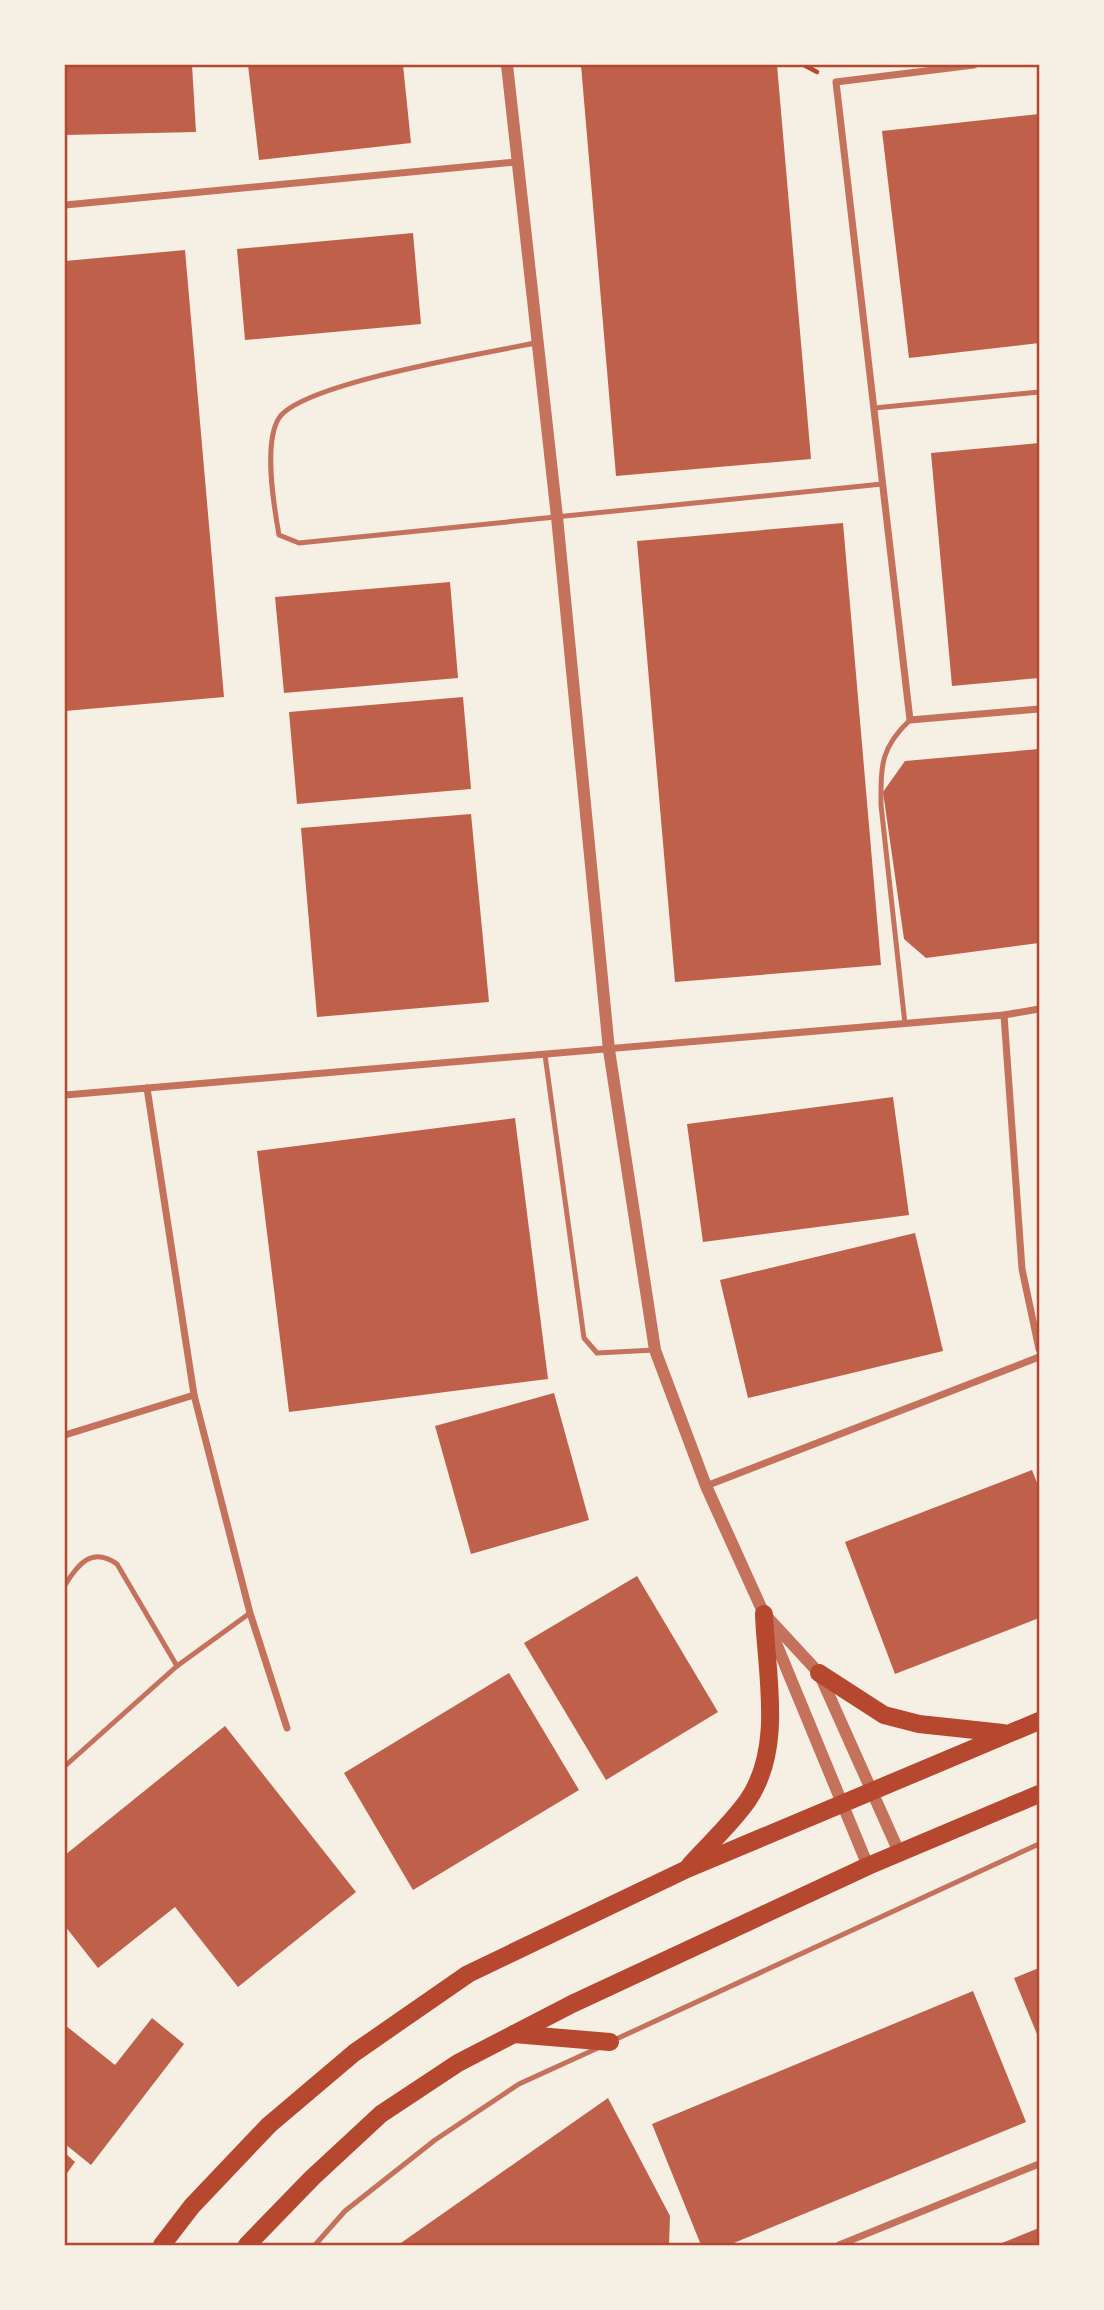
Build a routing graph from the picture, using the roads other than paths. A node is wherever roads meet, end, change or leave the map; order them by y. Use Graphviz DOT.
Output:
graph roads {
  1 [pos="507,65"];
  2 [pos="974,65"];
  3 [pos="516,162"];
  4 [pos="65,205"];
  5 [pos="536,343"];
  6 [pos="1039,392"];
  7 [pos="874,408"];
  8 [pos="882,484"];
  9 [pos="557,517"];
  10 [pos="1039,709"];
  11 [pos="910,720"];
  12 [pos="1039,1009"];
  13 [pos="1004,1015"];
  14 [pos="905,1024"];
  15 [pos="609,1050"];
  16 [pos="545,1055"];
  17 [pos="147,1088"];
  18 [pos="65,1095"];
  19 [pos="1039,1349"];
  20 [pos="655,1350"];
  21 [pos="1039,1357"];
  22 [pos="194,1395"];
  23 [pos="65,1435"];
  24 [pos="706,1486"];
  25 [pos="65,1585"];
  26 [pos="250,1613"];
  27 [pos="764,1614"];
  28 [pos="177,1666"];
  29 [pos="819,1673"];
  30 [pos="1039,1721"];
  31 [pos="287,1728"];
  32 [pos="1006,1733"];
  33 [pos="65,1766"];
  34 [pos="872,1790"];
  35 [pos="1039,1794"];
  36 [pos="841,1803"];
  37 [pos="1039,1844"];
  38 [pos="899,1852"];
  39 [pos="868,1866"];
  40 [pos="687,1869"];
  41 [pos="514,2034"];
  42 [pos="610,2042"];
  43 [pos="1039,2164"];
  44 [pos="162,2245"];
  45 [pos="247,2245"];
  46 [pos="315,2245"];
  47 [pos="839,2245"];
  1 -- 3 [label="street"];
  2 -- 7 [label="street"];
  3 -- 4 [label="street"];
  3 -- 5 [label="street"];
  5 -- 9 [label="street"];
  5 -- 9 [label="lane"];
  6 -- 7 [label="lane"];
  7 -- 8 [label="street"];
  8 -- 9 [label="lane"];
  8 -- 11 [label="street"];
  9 -- 15 [label="street"];
  10 -- 11 [label="street"];
  11 -- 14 [label="lane"];
  12 -- 13 [label="street"];
  13 -- 14 [label="street"];
  13 -- 19 [label="street"];
  14 -- 15 [label="street"];
  15 -- 16 [label="street"];
  15 -- 20 [label="street"];
  16 -- 17 [label="street"];
  16 -- 20 [label="lane"];
  17 -- 18 [label="street"];
  17 -- 22 [label="street"];
  20 -- 24 [label="street"];
  21 -- 24 [label="street"];
  22 -- 23 [label="street"];
  22 -- 26 [label="street"];
  24 -- 27 [label="street"];
  25 -- 28 [label="lane"];
  26 -- 28 [label="lane"];
  26 -- 31 [label="street"];
  27 -- 29 [label="street"];
  27 -- 36 [label="street"];
  27 -- 40 [label="main road"];
  28 -- 33 [label="lane"];
  29 -- 32 [label="main road"];
  29 -- 34 [label="street"];
  30 -- 32 [label="main road"];
  32 -- 34 [label="main road"];
  34 -- 36 [label="main road"];
  34 -- 38 [label="street"];
  35 -- 38 [label="main road"];
  36 -- 39 [label="street"];
  36 -- 40 [label="main road"];
  37 -- 42 [label="lane"];
  38 -- 39 [label="main road"];
  39 -- 41 [label="main road"];
  40 -- 44 [label="main road"];
  41 -- 42 [label="main road"];
  41 -- 45 [label="main road"];
  42 -- 46 [label="lane"];
  43 -- 47 [label="street"];
}
